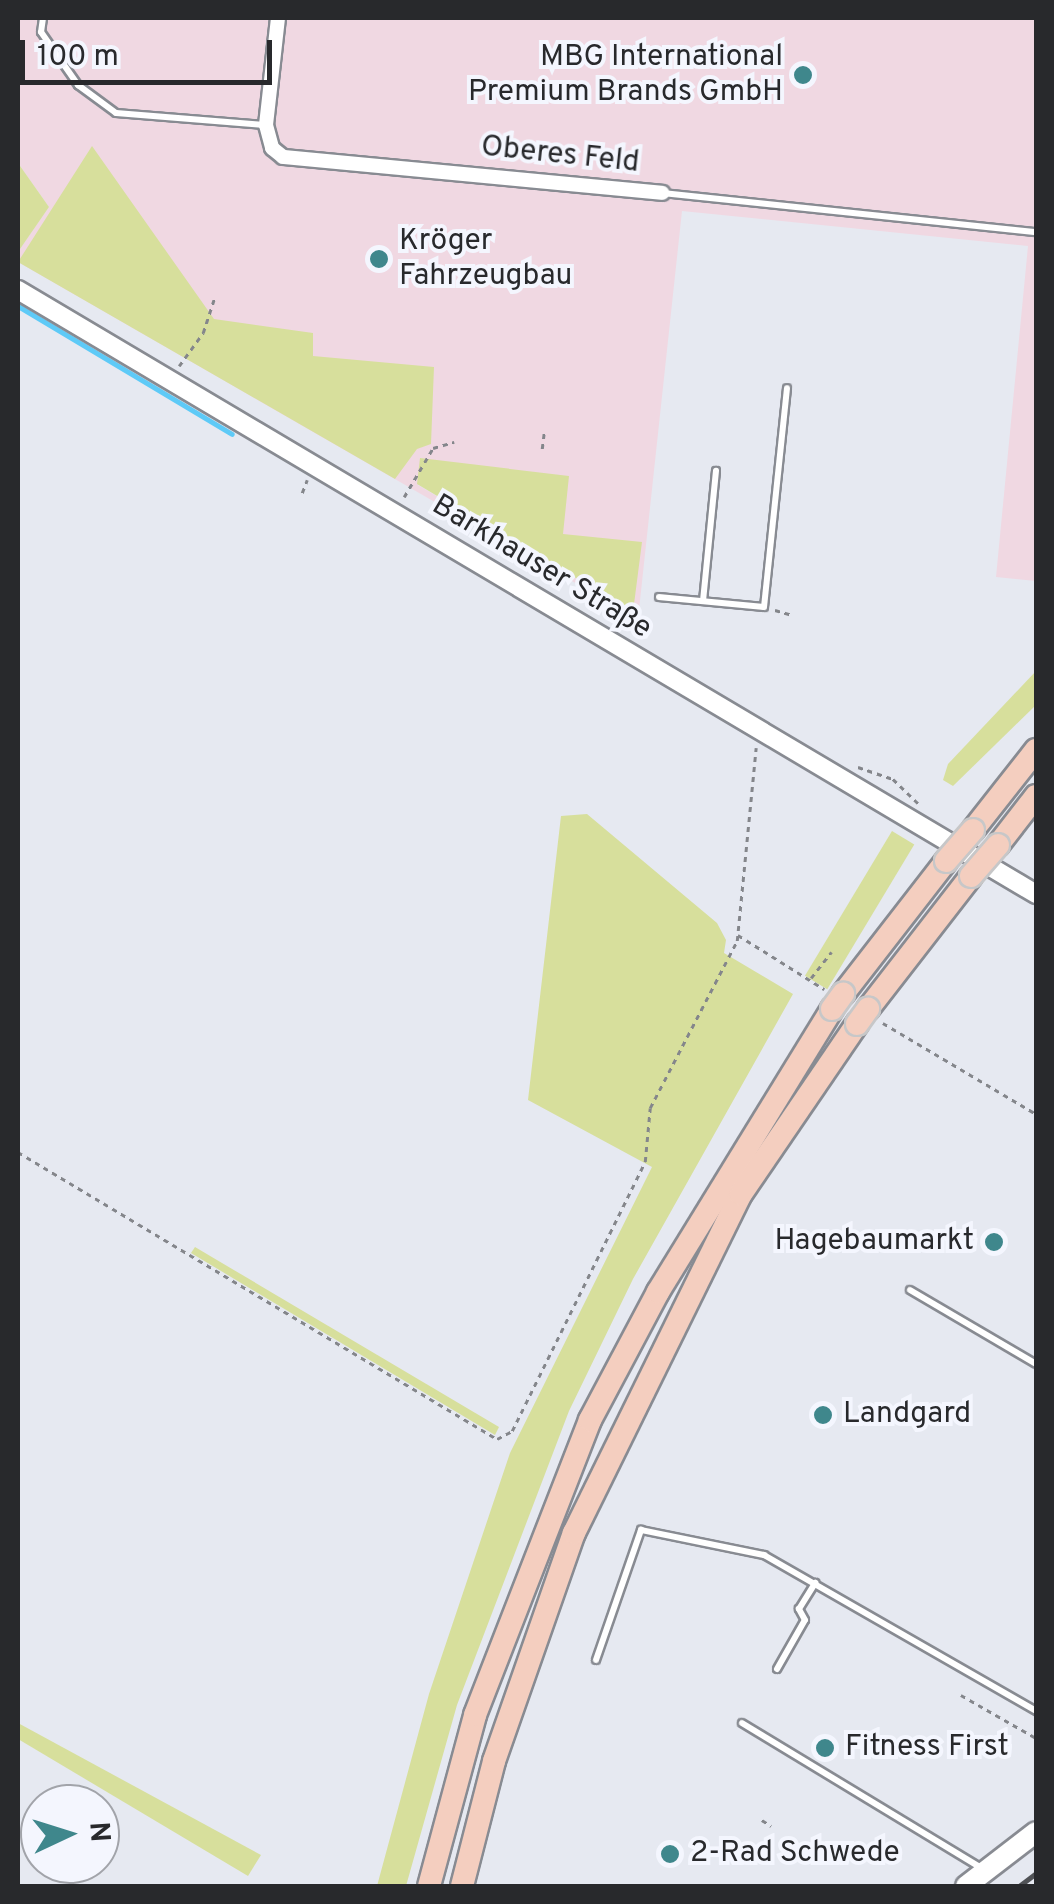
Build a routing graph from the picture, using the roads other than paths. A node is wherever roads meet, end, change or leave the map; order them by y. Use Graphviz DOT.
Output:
graph roads {
  1 [pos="43,18"];
  2 [pos="278,18"];
  3 [pos="266,126"];
  4 [pos="662,193"];
  5 [pos="1036,232"];
  6 [pos="18,290"];
  7 [pos="787,388"];
  8 [pos="716,471"];
  9 [pos="659,597"];
  10 [pos="702,601"];
  11 [pos="1036,750"];
  12 [pos="1036,767"];
  13 [pos="1036,796"];
  14 [pos="1036,808"];
  15 [pos="973,830"];
  16 [pos="998,845"];
  17 [pos="1036,894"];
  18 [pos="910,1290"];
  19 [pos="1036,1364"];
  20 [pos="814,1584"];
  21 [pos="596,1660"];
  22 [pos="777,1668"];
  23 [pos="1036,1711"];
  24 [pos="742,1723"];
  25 [pos="1036,1832"];
  26 [pos="984,1872"];
  27 [pos="430,1886"];
  28 [pos="462,1886"];
  29 [pos="966,1886"];
  1 -- 3 [label="lane"];
  2 -- 3 [label="street"];
  3 -- 4 [label="street, Oberes Feld"];
  4 -- 5 [label="lane, Oberes Feld"];
  6 -- 17 [label="street, Barkhauser Straße"];
  7 -- 10 [label="lane"];
  8 -- 10 [label="lane"];
  9 -- 10 [label="lane"];
  11 -- 15 [label="highway"];
  12 -- 15 [label="highway"];
  13 -- 16 [label="highway"];
  14 -- 16 [label="highway"];
  15 -- 27 [label="highway, bridge"];
  16 -- 28 [label="highway, bridge"];
  18 -- 19 [label="lane"];
  20 -- 21 [label="lane"];
  20 -- 22 [label="lane"];
  20 -- 23 [label="lane"];
  24 -- 26 [label="lane"];
  25 -- 26 [label="main road"];
  26 -- 29 [label="main road"];
}
